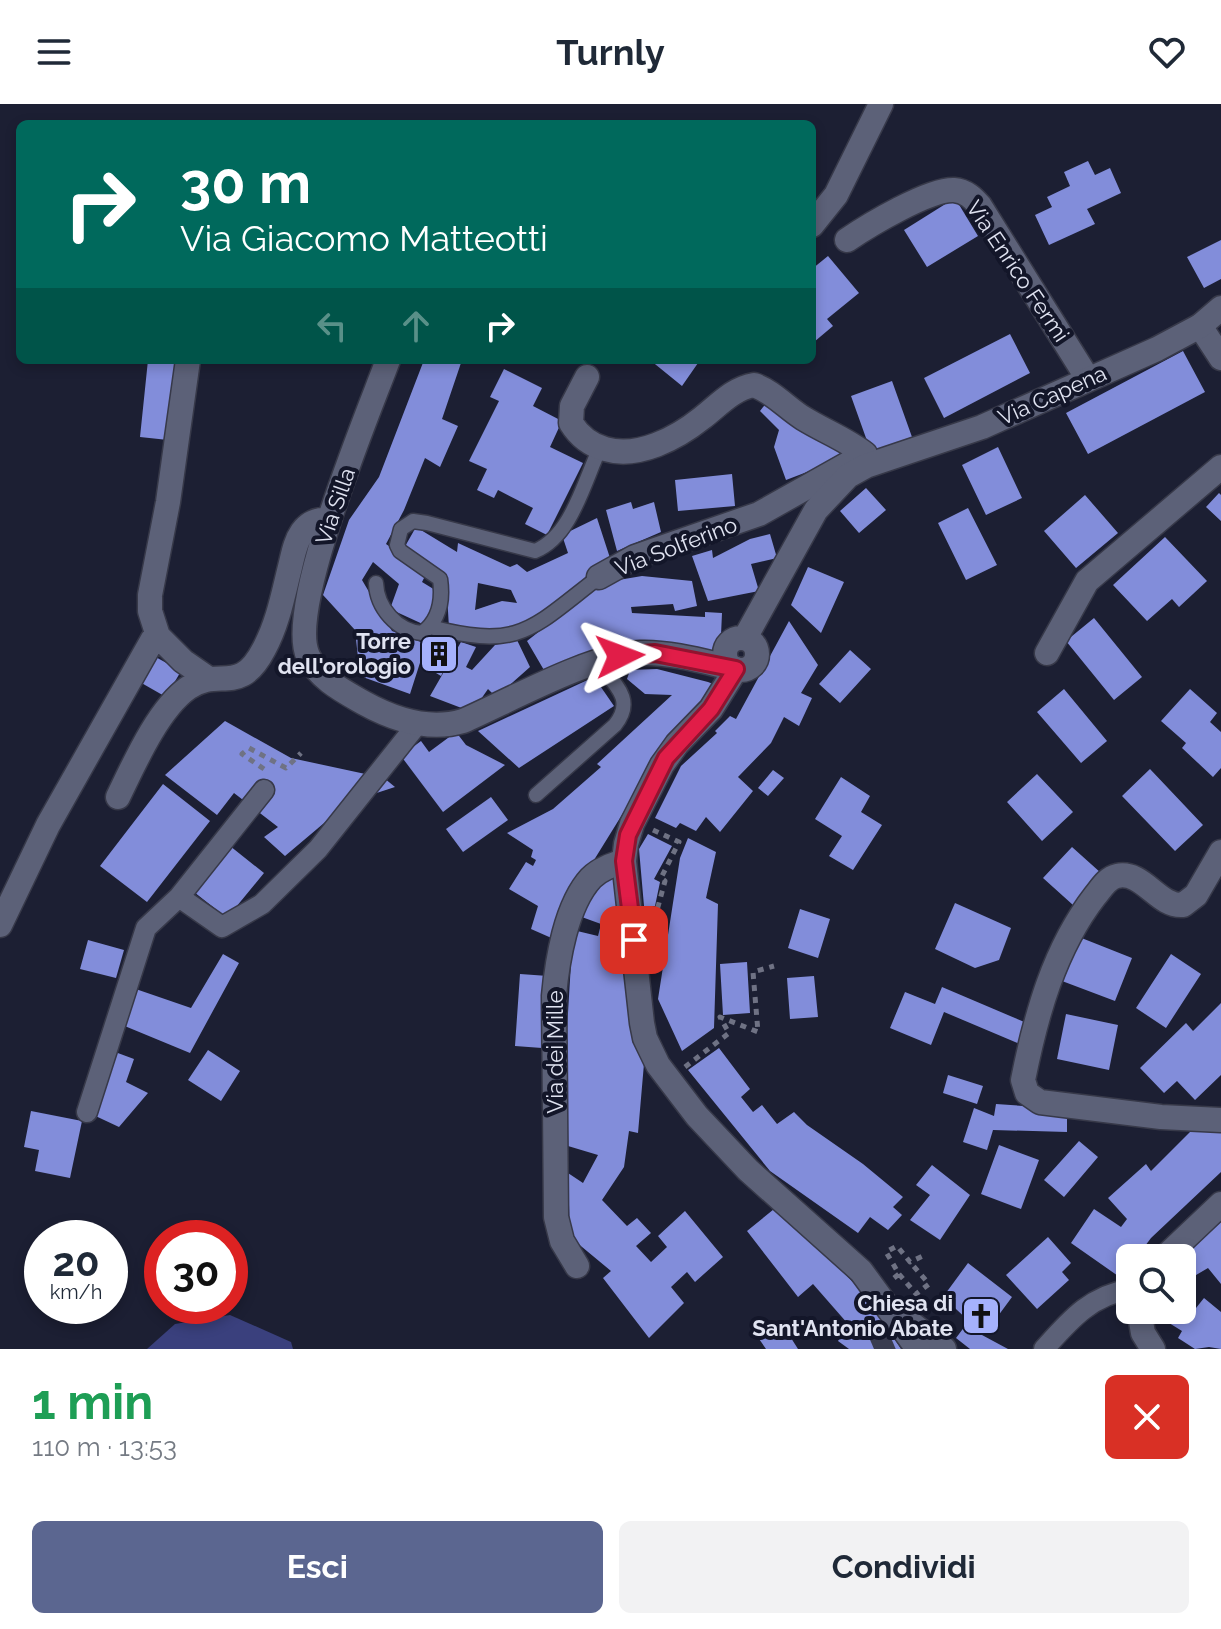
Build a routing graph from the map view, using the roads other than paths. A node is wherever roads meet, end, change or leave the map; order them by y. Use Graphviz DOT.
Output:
graph roads {
  1 [pos="881,104"];
  2 [pos="816,220"];
  3 [pos="847,240"];
  4 [pos="1221,308"];
  5 [pos="1200,326"];
  6 [pos="1221,358"];
  7 [pos="187,364"];
  8 [pos="387,364"];
  9 [pos="587,377"];
  10 [pos="1088,379"];
  11 [pos="600,448"];
  12 [pos="870,459"];
  13 [pos="1221,467"];
  14 [pos="329,520"];
  15 [pos="599,577"];
  16 [pos="376,583"];
  17 [pos="430,627"];
  18 [pos="158,636"];
  19 [pos="1047,653"];
  20 [pos="597,662"];
  21 [pos="732,676"];
  22 [pos="209,679"];
  23 [pos="419,722"];
  24 [pos="264,790"];
  25 [pos="536,795"];
  26 [pos="118,797"];
  27 [pos="1221,852"];
  28 [pos="624,861"];
  29 [pos="179,897"];
  30 [pos="0,925"];
  31 [pos="87,1112"];
  32 [pos="1221,1120"];
  33 [pos="1221,1204"];
  34 [pos="1179,1244"];
  35 [pos="577,1266"];
  36 [pos="1116,1291"];
  37 [pos="883,1298"];
  38 [pos="1141,1324"];
  39 [pos="907,1341"];
  40 [pos="944,1349"];
  41 [pos="1044,1349"];
  42 [pos="1153,1349"];
  1 -- 2 [label="street"];
  3 -- 10 [label="street, Via Enrico Fermi"];
  4 -- 5 [label="street, Via Capena"];
  5 -- 6 [label="street"];
  5 -- 10 [label="street, Via Capena"];
  7 -- 18 [label="street"];
  8 -- 14 [label="street, Via Silla"];
  9 -- 11 [label="street"];
  10 -- 12 [label="street, Via Capena"];
  11 -- 12 [label="street"];
  11 -- 17 [label="lane"];
  12 -- 15 [label="street, Via Solferino"];
  12 -- 21 [label="street"];
  13 -- 19 [label="street"];
  14 -- 22 [label="street"];
  14 -- 23 [label="street, Via Silla"];
  15 -- 17 [label="lane, Via Solferino"];
  16 -- 17 [label="lane, Via Solferino"];
  18 -- 22 [label="street"];
  18 -- 30 [label="street"];
  20 -- 21 [label="street"];
  20 -- 23 [label="street"];
  20 -- 25 [label="lane"];
  21 -- 28 [label="street"];
  22 -- 26 [label="street"];
  23 -- 29 [label="street"];
  24 -- 29 [label="street"];
  27 -- 32 [label="street"];
  28 -- 35 [label="street, Via dei Mille"];
  28 -- 37 [label="street"];
  29 -- 31 [label="street"];
  33 -- 34 [label="street"];
  36 -- 41 [label="street"];
  37 -- 39 [label="street"];
  37 -- 40 [label="street"];
  38 -- 42 [label="street"];
}
